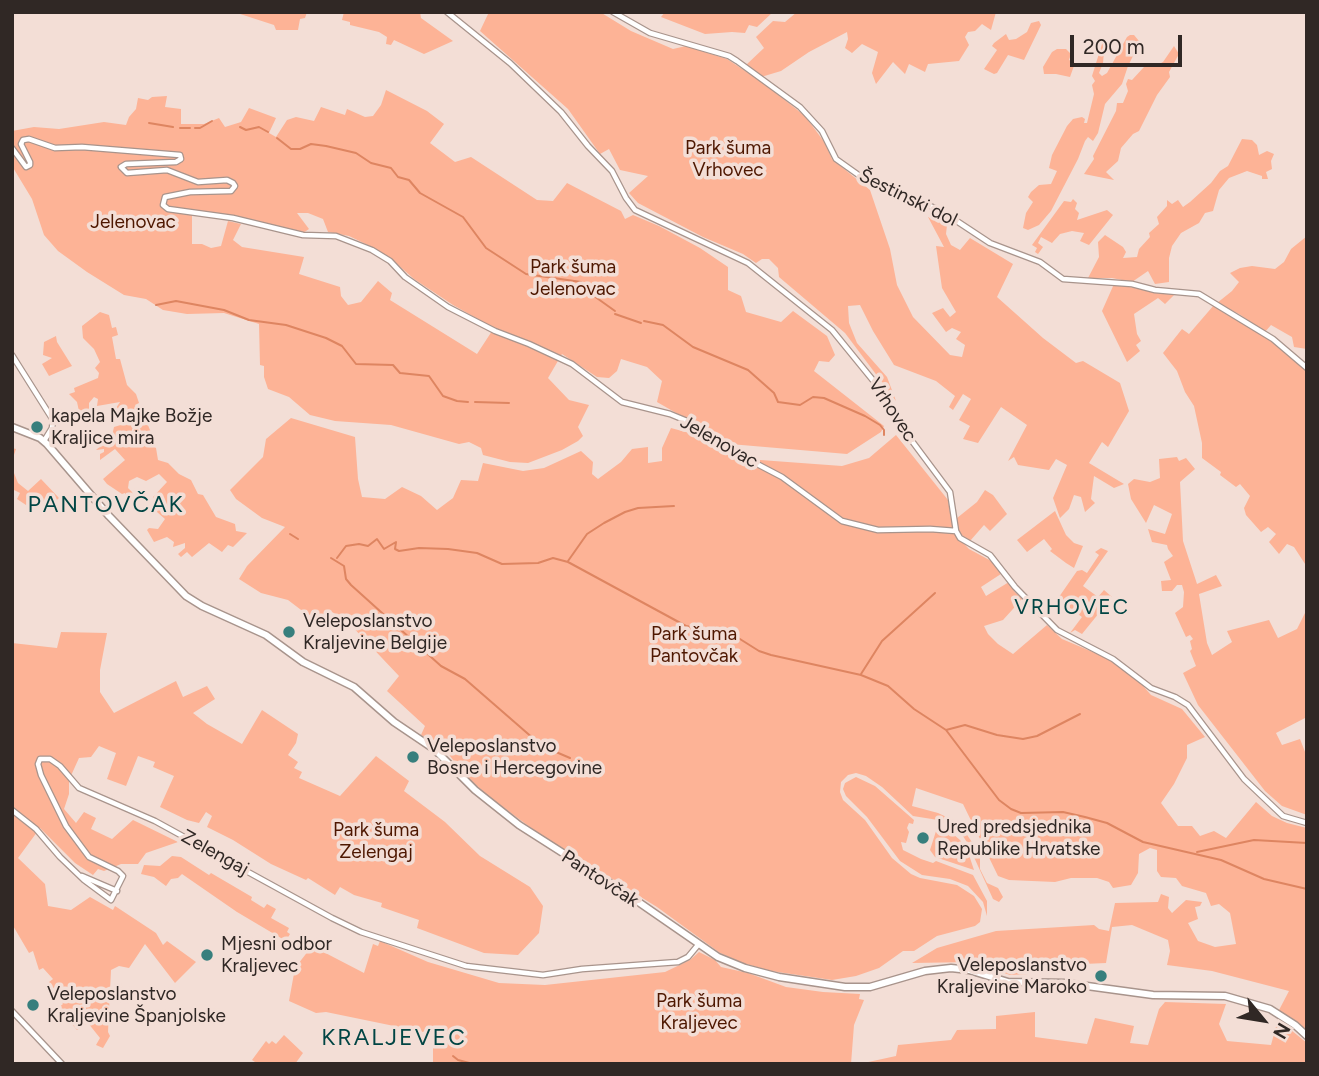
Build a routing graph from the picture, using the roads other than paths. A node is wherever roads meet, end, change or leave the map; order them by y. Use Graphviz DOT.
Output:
graph roads {
  1 [pos="447,12"];
  2 [pos="613,12"];
  3 [pos="12,148"];
  4 [pos="12,355"];
  5 [pos="1307,368"];
  6 [pos="12,427"];
  7 [pos="44,441"];
  8 [pos="956,531"];
  9 [pos="12,810"];
  10 [pos="1307,823"];
  11 [pos="78,875"];
  12 [pos="117,891"];
  13 [pos="698,945"];
  14 [pos="12,1012"];
  15 [pos="1307,1036"];
  16 [pos="62,1064"];
  1 -- 8 [label="street, Vrhovec"];
  2 -- 5 [label="street, Šestinski dol"];
  3 -- 8 [label="street, Jelenovac"];
  4 -- 7 [label="street"];
  6 -- 7 [label="main road, Pantovčak"];
  7 -- 13 [label="main road, Pantovčak"];
  8 -- 10 [label="street"];
  9 -- 11 [label="street"];
  11 -- 12 [label="street"];
  11 -- 12 [label="street"];
  12 -- 13 [label="street, Zelengaj"];
  13 -- 15 [label="main road, Pantovčak"];
  14 -- 16 [label="street"];
}
